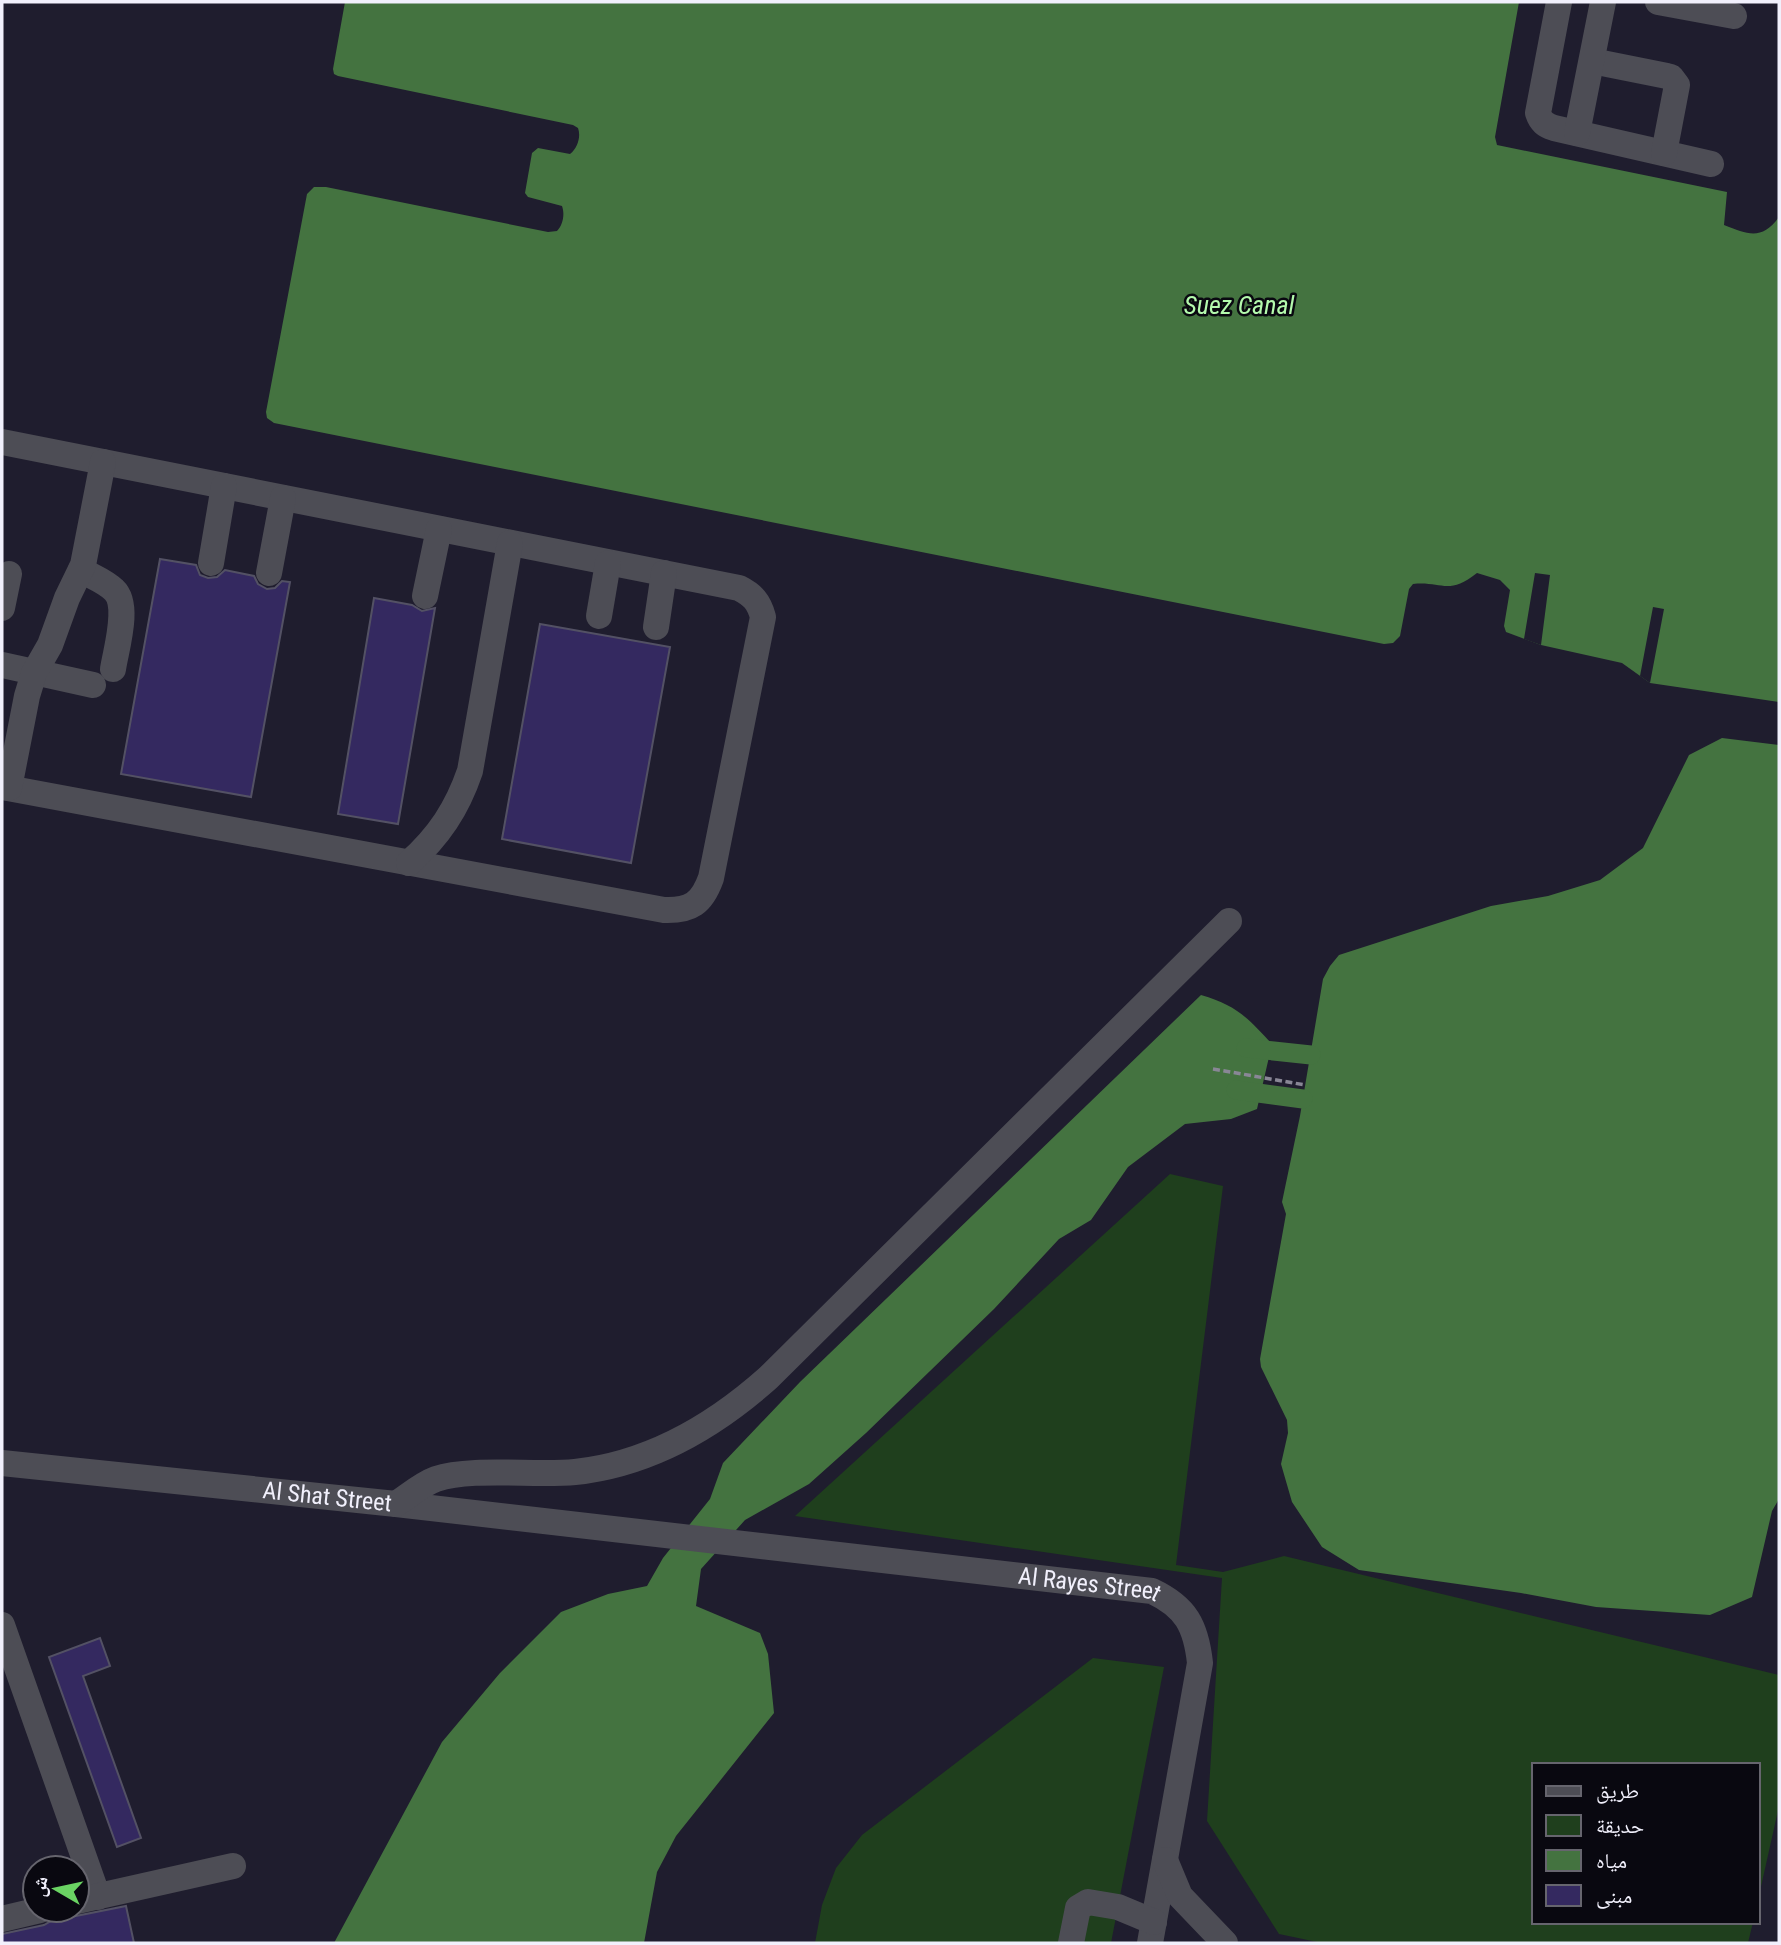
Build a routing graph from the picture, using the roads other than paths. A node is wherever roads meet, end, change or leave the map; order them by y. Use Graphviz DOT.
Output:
graph roads {
  1 [pos="1559,2"];
  2 [pos="1603,2"];
  3 [pos="1658,2"];
  4 [pos="1734,16"];
  5 [pos="1592,61"];
  6 [pos="1577,133"];
  7 [pos="1664,153"];
  8 [pos="1711,164"];
  9 [pos="2,442"];
  10 [pos="103,462"];
  11 [pos="224,486"];
  12 [pos="283,498"];
  13 [pos="439,529"];
  14 [pos="509,543"];
  15 [pos="608,562"];
  16 [pos="211,563"];
  17 [pos="81,570"];
  18 [pos="269,573"];
  19 [pos="664,573"];
  20 [pos="9,574"];
  21 [pos="425,596"];
  22 [pos="2,608"];
  23 [pos="599,616"];
  24 [pos="656,627"];
  25 [pos="2,665"];
  26 [pos="34,673"];
  27 [pos="5,788"];
  28 [pos="409,863"];
  29 [pos="1229,921"];
  30 [pos="2,1463"];
  31 [pos="396,1504"];
  32 [pos="651,1534"];
  33 [pos="2,1625"];
  34 [pos="74,1854"];
  35 [pos="1165,1860"];
  36 [pos="233,1866"];
  37 [pos="91,1898"];
  38 [pos="1193,1910"];
  39 [pos="21,1914"];
  40 [pos="2,1919"];
  41 [pos="1152,1932"];
  42 [pos="1071,1943"];
  43 [pos="1195,1943"];
  44 [pos="1225,1943"];
  1 -- 6 [label="street"];
  2 -- 5 [label="street"];
  3 -- 4 [label="street"];
  5 -- 6 [label="street"];
  5 -- 7 [label="street"];
  6 -- 7 [label="street"];
  7 -- 8 [label="street"];
  9 -- 10 [label="street"];
  10 -- 11 [label="street"];
  10 -- 17 [label="street"];
  11 -- 12 [label="street"];
  11 -- 16 [label="street"];
  12 -- 13 [label="street"];
  12 -- 18 [label="street"];
  13 -- 14 [label="street"];
  13 -- 21 [label="street"];
  14 -- 15 [label="street"];
  14 -- 28 [label="street"];
  15 -- 19 [label="street"];
  15 -- 23 [label="street"];
  17 -- 26 [label="street"];
  17 -- 26 [label="street"];
  19 -- 24 [label="street"];
  19 -- 28 [label="street"];
  20 -- 22 [label="street"];
  25 -- 26 [label="street"];
  26 -- 27 [label="street"];
  27 -- 28 [label="street"];
  29 -- 31 [label="street"];
  30 -- 31 [label="street, Al Shat Street"];
  31 -- 32 [label="street, Al Shat Street"];
  32 -- 35 [label="street, Al Rayes Street"];
  33 -- 34 [label="street"];
  35 -- 38 [label="street"];
  35 -- 41 [label="street, Al Rayes Street"];
  36 -- 37 [label="street"];
  38 -- 43 [label="street"];
  38 -- 44 [label="street"];
  39 -- 40 [label="street"];
  41 -- 42 [label="street"];
}
